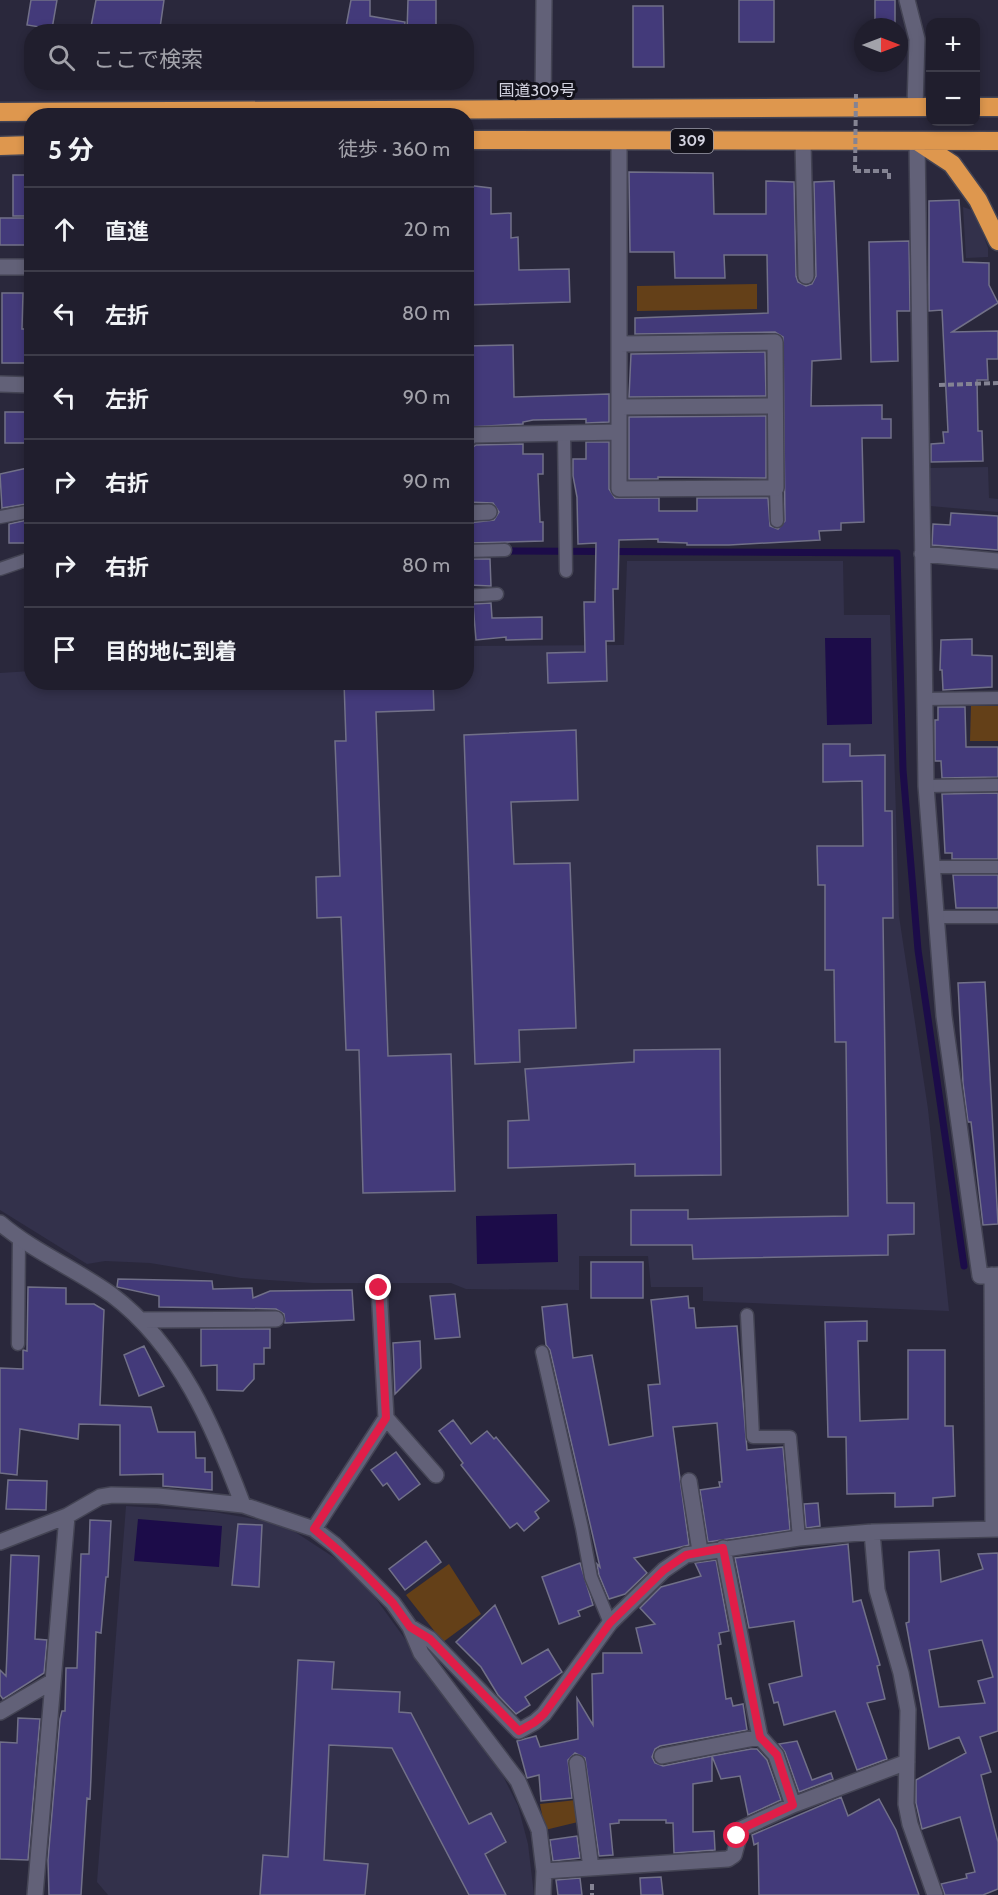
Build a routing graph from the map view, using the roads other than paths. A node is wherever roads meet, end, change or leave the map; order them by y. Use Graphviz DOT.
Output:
graph roads {
  1 [pos="544,0"];
  2 [pos="907,0"];
  3 [pos="923,107"];
  4 [pos="980,107"];
  5 [pos="998,107"];
  6 [pos="543,109"];
  7 [pos="474,110"];
  8 [pos="0,112"];
  9 [pos="24,112"];
  10 [pos="474,140"];
  11 [pos="620,141"];
  12 [pos="803,141"];
  13 [pos="917,141"];
  14 [pos="998,141"];
  15 [pos="0,146"];
  16 [pos="24,146"];
  17 [pos="998,241"];
  18 [pos="0,267"];
  19 [pos="24,267"];
  20 [pos="806,276"];
  21 [pos="619,344"];
  22 [pos="0,384"];
  23 [pos="24,385"];
  24 [pos="775,406"];
  25 [pos="619,407"];
  26 [pos="619,432"];
  27 [pos="564,434"];
  28 [pos="474,435"];
  29 [pos="777,488"];
  30 [pos="24,512"];
  31 [pos="474,513"];
  32 [pos="489,513"];
  33 [pos="0,517"];
  34 [pos="777,521"];
  35 [pos="474,550"];
  36 [pos="505,550"];
  37 [pos="922,554"];
  38 [pos="24,560"];
  39 [pos="998,561"];
  40 [pos="0,568"];
  41 [pos="566,571"];
  42 [pos="497,594"];
  43 [pos="474,595"];
  44 [pos="998,698"];
  45 [pos="925,699"];
  46 [pos="998,785"];
  47 [pos="926,786"];
  48 [pos="933,867"];
  49 [pos="998,867"];
  50 [pos="938,917"];
  51 [pos="998,917"];
  52 [pos="0,1223"];
  53 [pos="19,1239"];
  54 [pos="995,1275"];
  55 [pos="379,1288"];
  56 [pos="747,1316"];
  57 [pos="276,1319"];
  58 [pos="142,1320"];
  59 [pos="18,1344"];
  60 [pos="542,1352"];
  61 [pos="386,1418"];
  62 [pos="436,1476"];
  63 [pos="689,1481"];
  64 [pos="243,1505"];
  65 [pos="67,1516"];
  66 [pos="314,1529"];
  67 [pos="996,1529"];
  68 [pos="872,1532"];
  69 [pos="799,1538"];
  70 [pos="0,1542"];
  71 [pos="723,1548"];
  72 [pos="700,1551"];
  73 [pos="610,1623"];
  74 [pos="410,1627"];
  75 [pos="53,1681"];
  76 [pos="0,1712"];
  77 [pos="760,1737"];
  78 [pos="662,1756"];
  79 [pos="907,1762"];
  80 [pos="577,1763"];
  81 [pos="793,1805"];
  82 [pos="591,1868"];
  83 [pos="544,1871"];
  84 [pos="35,1895"];
  85 [pos="543,1895"];
  86 [pos="935,1895"];
  1 -- 6 [label="street"];
  2 -- 3 [label="street"];
  3 -- 6 [label="highway, 国道309号 / 309"];
  4 -- 5 [label="highway"];
  6 -- 7 [label="highway, 国道309号 / 309"];
  8 -- 9 [label="highway, 国道309号 / 309"];
  10 -- 11 [label="highway, 309"];
  11 -- 12 [label="highway, 309"];
  11 -- 21 [label="street"];
  12 -- 13 [label="highway, 309"];
  12 -- 20 [label="street"];
  13 -- 14 [label="highway, 309"];
  13 -- 17 [label="highway"];
  13 -- 37 [label="street"];
  15 -- 16 [label="highway"];
  18 -- 19 [label="street"];
  21 -- 24 [label="street"];
  21 -- 25 [label="street"];
  22 -- 23 [label="street"];
  24 -- 25 [label="street"];
  24 -- 29 [label="street"];
  25 -- 26 [label="street"];
  26 -- 27 [label="street"];
  26 -- 29 [label="street"];
  27 -- 28 [label="street"];
  27 -- 41 [label="lane"];
  29 -- 34 [label="lane"];
  30 -- 33 [label="lane"];
  31 -- 32 [label="street"];
  35 -- 36 [label="lane"];
  37 -- 39 [label="street"];
  37 -- 45 [label="street"];
  38 -- 40 [label="lane"];
  42 -- 43 [label="lane"];
  44 -- 45 [label="lane"];
  45 -- 47 [label="street"];
  46 -- 47 [label="lane"];
  47 -- 48 [label="street"];
  48 -- 49 [label="lane"];
  48 -- 50 [label="street"];
  50 -- 51 [label="lane"];
  50 -- 54 [label="street"];
  52 -- 53 [label="street"];
  53 -- 58 [label="street"];
  53 -- 59 [label="lane"];
  54 -- 67 [label="street"];
  55 -- 61 [label="street"];
  56 -- 69 [label="lane"];
  57 -- 58 [label="street"];
  58 -- 64 [label="street"];
  60 -- 73 [label="lane"];
  61 -- 62 [label="street"];
  61 -- 66 [label="street"];
  63 -- 72 [label="street"];
  64 -- 65 [label="street"];
  64 -- 66 [label="street"];
  65 -- 70 [label="street"];
  65 -- 75 [label="street"];
  66 -- 74 [label="street"];
  67 -- 68 [label="street"];
  68 -- 69 [label="street"];
  68 -- 79 [label="street"];
  69 -- 71 [label="street"];
  71 -- 72 [label="street"];
  71 -- 77 [label="street"];
  72 -- 73 [label="street"];
  73 -- 74 [label="street"];
  74 -- 83 [label="street"];
  75 -- 76 [label="street"];
  75 -- 84 [label="street"];
  77 -- 78 [label="street"];
  77 -- 81 [label="street"];
  79 -- 81 [label="street"];
  79 -- 86 [label="street"];
  80 -- 82 [label="street"];
  81 -- 82 [label="street"];
  82 -- 83 [label="street"];
  83 -- 85 [label="street"];
}
